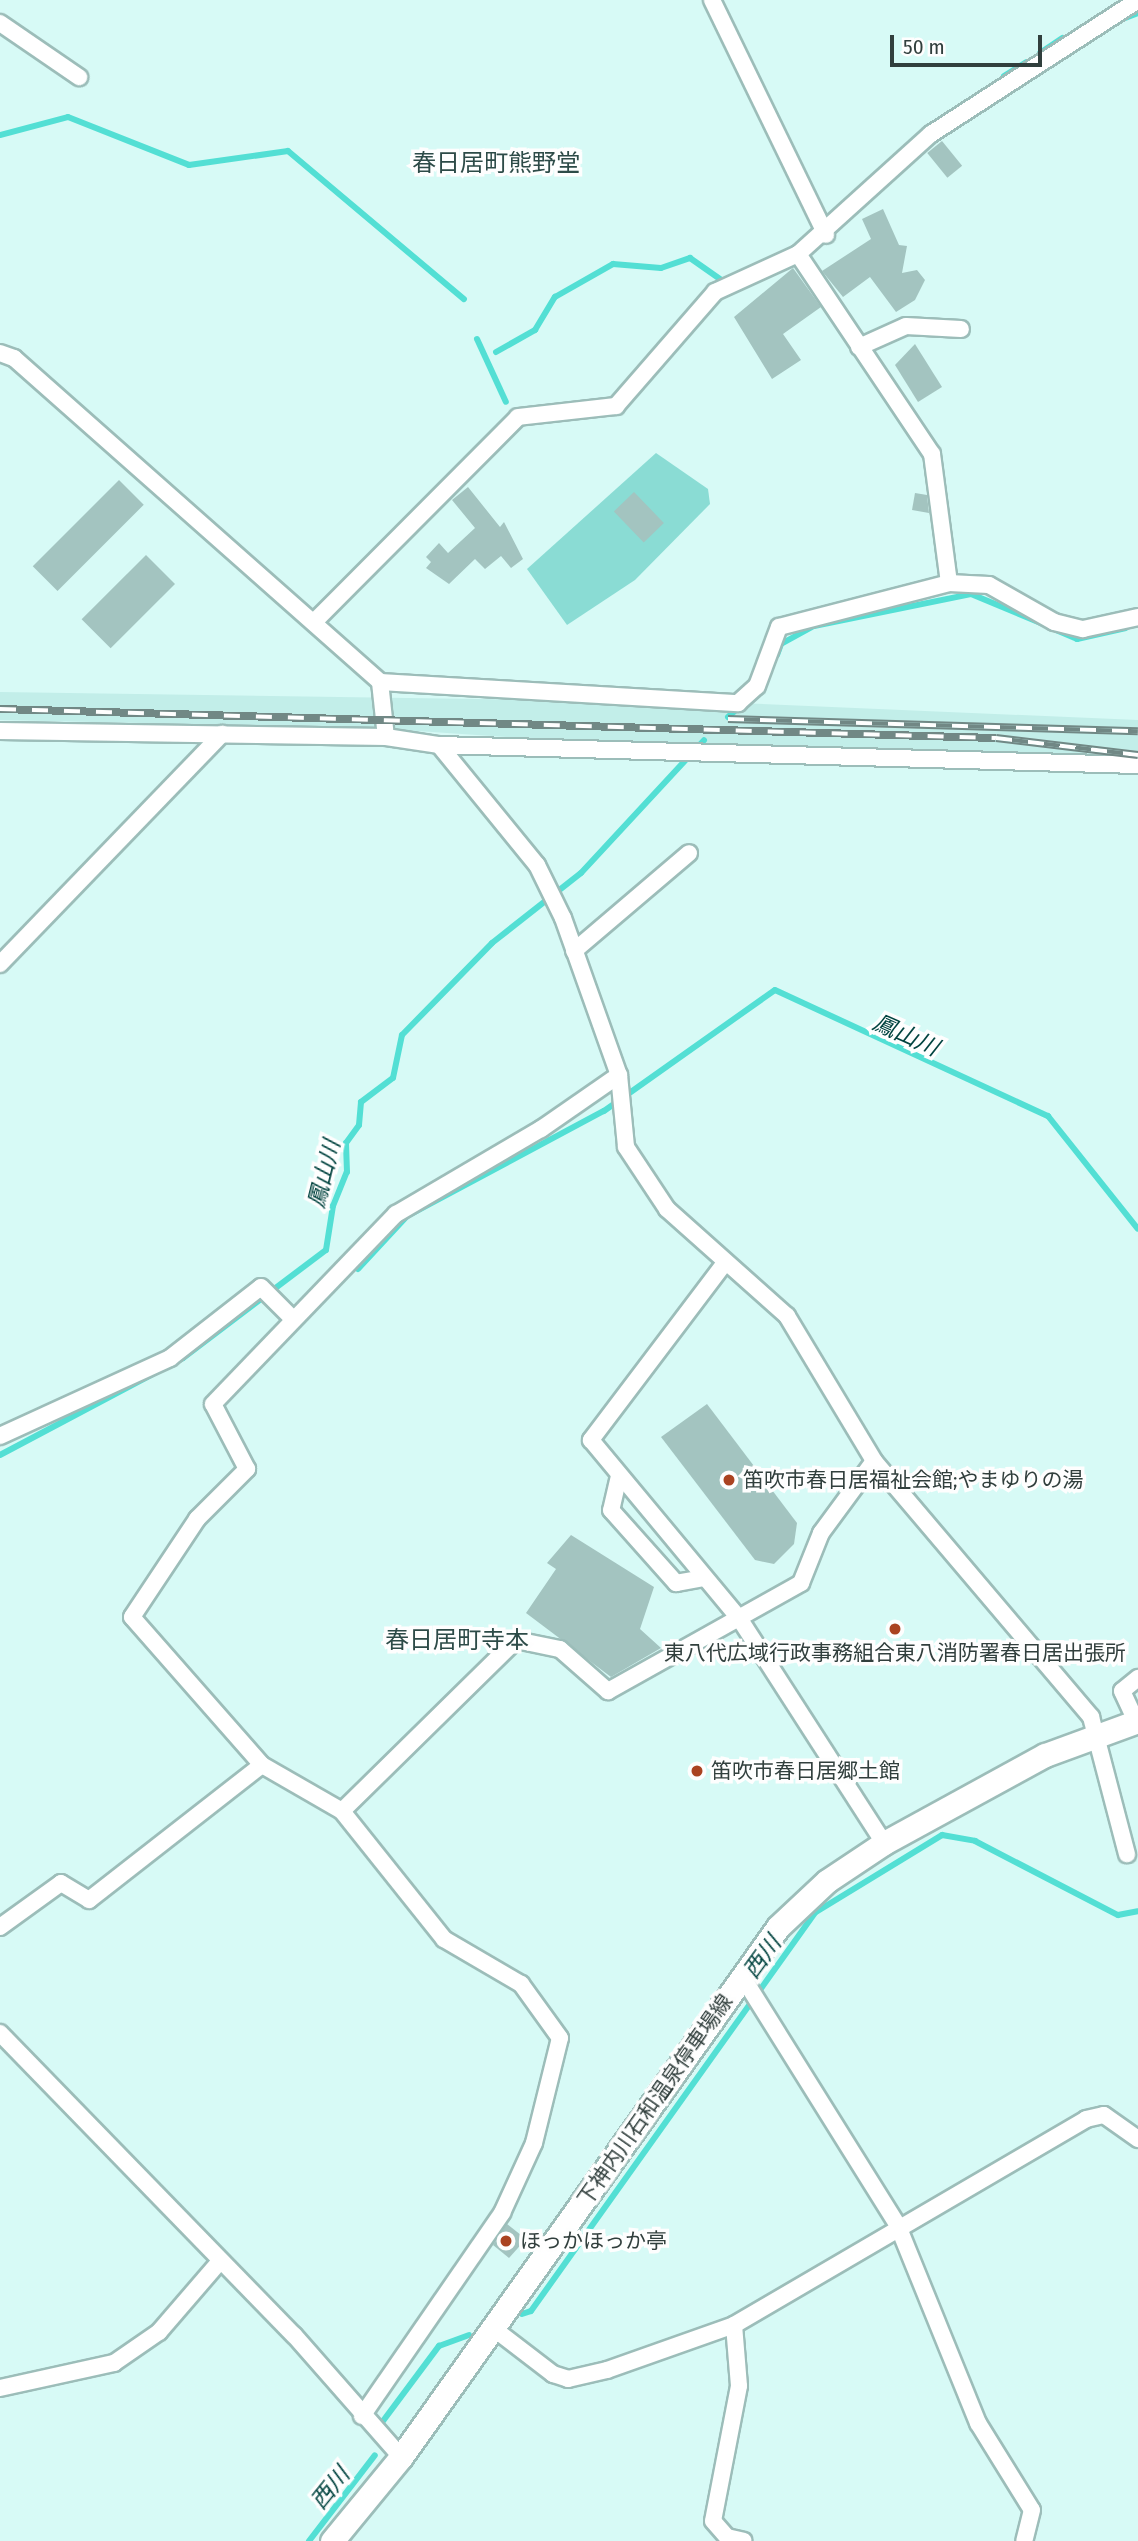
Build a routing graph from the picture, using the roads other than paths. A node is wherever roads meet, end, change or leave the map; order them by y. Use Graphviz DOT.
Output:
graph roads {
  1 [pos="712,0"];
  2 [pos="1138,1"];
  3 [pos="0,23"];
  4 [pos="79,77"];
  5 [pos="826,235"];
  6 [pos="798,254"];
  7 [pos="961,329"];
  8 [pos="859,347"];
  9 [pos="0,353"];
  10 [pos="950,583"];
  11 [pos="1138,617"];
  12 [pos="316,620"];
  13 [pos="382,688"];
  14 [pos="0,731"];
  15 [pos="222,734"];
  16 [pos="386,737"];
  17 [pos="439,745"];
  18 [pos="1138,765"];
  19 [pos="689,853"];
  20 [pos="574,951"];
  21 [pos="0,964"];
  22 [pos="619,1075"];
  23 [pos="724,1265"];
  24 [pos="287,1314"];
  25 [pos="0,1436"];
  26 [pos="874,1461"];
  27 [pos="618,1476"];
  28 [pos="705,1578"];
  29 [pos="739,1618"];
  30 [pos="1138,1678"];
  31 [pos="1137,1721"];
  32 [pos="1095,1732"];
  33 [pos="262,1765"];
  34 [pos="342,1811"];
  35 [pos="884,1843"];
  36 [pos="1127,1854"];
  37 [pos="0,1927"];
  38 [pos="744,1979"];
  39 [pos="0,2033"];
  40 [pos="1138,2139"];
  41 [pos="898,2226"];
  42 [pos="220,2261"];
  43 [pos="734,2325"];
  44 [pos="493,2328"];
  45 [pos="0,2388"];
  46 [pos="362,2416"];
  47 [pos="401,2457"];
  48 [pos="332,2541"];
  49 [pos="744,2541"];
  50 [pos="1024,2541"];
  1 -- 5 [label="street"];
  2 -- 5 [label="street"];
  3 -- 4 [label="street"];
  5 -- 6 [label="street"];
  6 -- 8 [label="street"];
  6 -- 12 [label="street"];
  7 -- 8 [label="street"];
  8 -- 10 [label="street"];
  9 -- 12 [label="street"];
  10 -- 11 [label="street"];
  10 -- 13 [label="street"];
  12 -- 13 [label="street"];
  13 -- 16 [label="street"];
  14 -- 15 [label="street"];
  15 -- 16 [label="street"];
  15 -- 21 [label="street"];
  16 -- 17 [label="street"];
  17 -- 18 [label="street"];
  17 -- 20 [label="street"];
  19 -- 20 [label="street"];
  20 -- 22 [label="street"];
  22 -- 23 [label="street"];
  22 -- 24 [label="street"];
  23 -- 26 [label="street"];
  23 -- 27 [label="street"];
  24 -- 25 [label="street"];
  24 -- 33 [label="street"];
  26 -- 29 [label="street"];
  26 -- 32 [label="street"];
  27 -- 28 [label="street"];
  27 -- 28 [label="street"];
  28 -- 29 [label="street"];
  29 -- 34 [label="street"];
  29 -- 35 [label="street"];
  30 -- 31 [label="street"];
  31 -- 32 [label="main road, 下神内川石和温泉停車場線"];
  32 -- 35 [label="main road, 下神内川石和温泉停車場線"];
  32 -- 36 [label="street"];
  33 -- 34 [label="street"];
  33 -- 37 [label="street"];
  34 -- 46 [label="street"];
  35 -- 38 [label="main road, 下神内川石和温泉停車場線"];
  38 -- 41 [label="street"];
  38 -- 44 [label="main road, 下神内川石和温泉停車場線"];
  39 -- 42 [label="street"];
  40 -- 41 [label="street"];
  41 -- 43 [label="street"];
  41 -- 50 [label="street"];
  42 -- 45 [label="street"];
  42 -- 46 [label="street"];
  43 -- 44 [label="street"];
  43 -- 49 [label="street"];
  44 -- 47 [label="main road, 下神内川石和温泉停車場線"];
  46 -- 47 [label="street"];
  47 -- 48 [label="main road, 下神内川石和温泉停車場線"];
}
